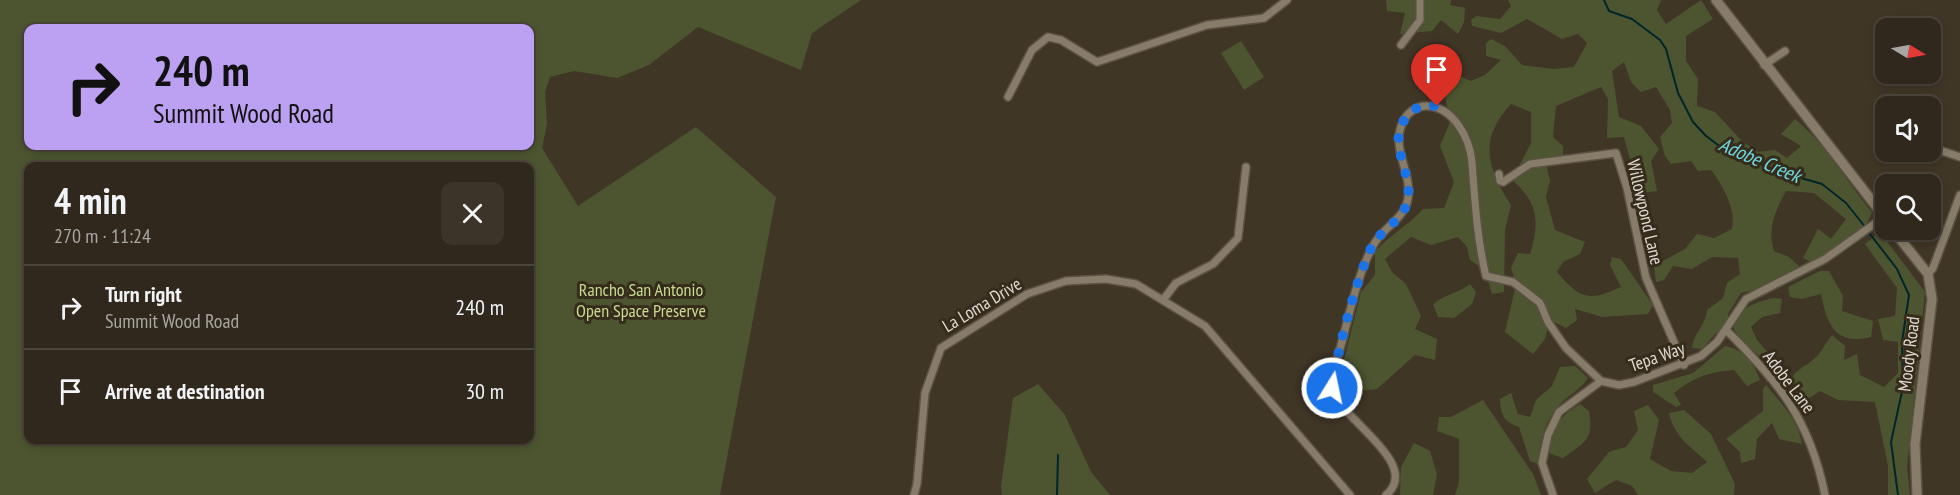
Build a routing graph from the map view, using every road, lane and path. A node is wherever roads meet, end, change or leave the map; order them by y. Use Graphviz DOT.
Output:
graph roads {
  1 [pos="1287,0"];
  2 [pos="1420,0"];
  3 [pos="1716,0"];
  4 [pos="1401,45"];
  5 [pos="1785,51"];
  6 [pos="1764,65"];
  7 [pos="1008,97"];
  8 [pos="1941,151"];
  9 [pos="1960,157"];
  10 [pos="1246,167"];
  11 [pos="1499,174"];
  12 [pos="1960,195"];
  13 [pos="1875,205"];
  14 [pos="1875,225"];
  15 [pos="1901,240"];
  16 [pos="1928,274"];
  17 [pos="1163,300"];
  18 [pos="1726,330"];
  19 [pos="1684,365"];
  20 [pos="1601,381"];
  21 [pos="914,495"];
  22 [pos="1350,495"];
  23 [pos="1386,495"];
  24 [pos="1553,495"];
  25 [pos="1825,495"];
  26 [pos="1917,495"];
  1 -- 7 [label="street"];
  2 -- 4 [label="street"];
  3 -- 6 [label="street"];
  5 -- 6 [label="street"];
  6 -- 13 [label="street"];
  8 -- 9 [label="street"];
  10 -- 17 [label="street"];
  11 -- 19 [label="street, Willowpond Lane"];
  12 -- 16 [label="street"];
  14 -- 18 [label="street, Tepa Way"];
  15 -- 16 [label="street"];
  16 -- 26 [label="street, Moody Road"];
  17 -- 21 [label="street, La Loma Drive"];
  17 -- 22 [label="street, La Loma Drive"];
  18 -- 19 [label="street, Tepa Way"];
  18 -- 25 [label="street, Adobe Lane"];
  19 -- 20 [label="street, Tepa Way"];
  20 -- 23 [label="street"];
  20 -- 24 [label="street"];
}
